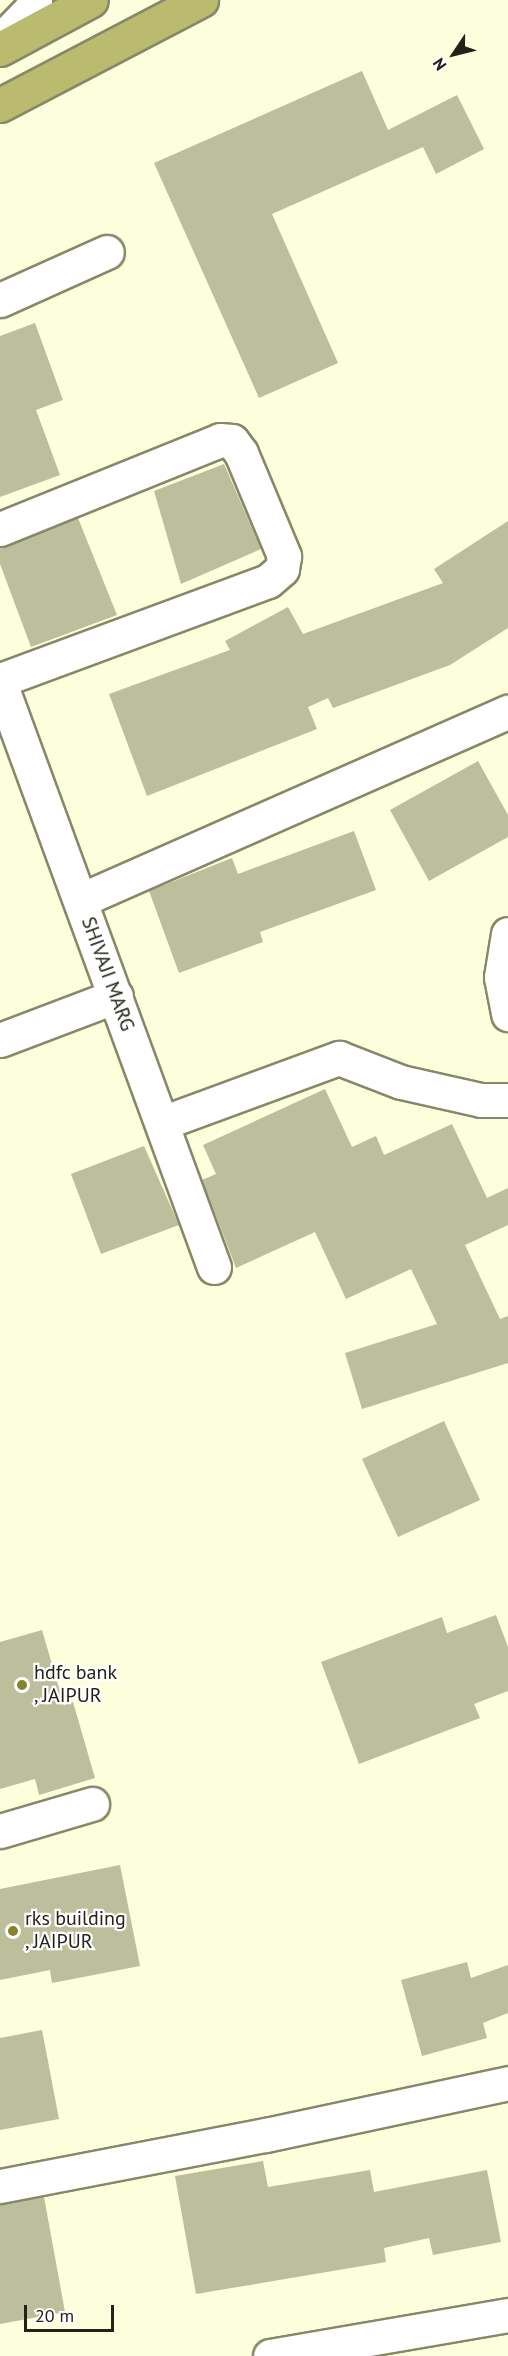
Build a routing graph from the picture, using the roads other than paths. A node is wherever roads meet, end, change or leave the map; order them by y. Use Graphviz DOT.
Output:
graph roads {
  1 [pos="35,0"];
  2 [pos="91,0"];
  3 [pos="198,1"];
  4 [pos="0,41"];
  5 [pos="0,49"];
  6 [pos="0,105"];
  7 [pos="107,252"];
  8 [pos="0,300"];
  9 [pos="0,529"];
  10 [pos="0,681"];
  11 [pos="508,712"];
  12 [pos="81,900"];
  13 [pos="508,934"];
  14 [pos="116,996"];
  15 [pos="508,1014"];
  16 [pos="0,1040"];
  17 [pos="508,1100"];
  18 [pos="162,1123"];
  19 [pos="214,1267"];
  20 [pos="92,1804"];
  21 [pos="0,1831"];
  22 [pos="506,2090"];
  23 [pos="0,2186"];
  24 [pos="508,2315"];
  25 [pos="352,2349"];
  26 [pos="270,2356"];
  1 -- 4 [label="street"];
  2 -- 5 [label="main road"];
  3 -- 6 [label="main road"];
  7 -- 8 [label="street"];
  9 -- 10 [label="street"];
  10 -- 12 [label="street, SHIVAJI MARG"];
  11 -- 12 [label="street"];
  12 -- 14 [label="street, SHIVAJI MARG"];
  13 -- 15 [label="street"];
  14 -- 16 [label="street"];
  14 -- 18 [label="street, SHIVAJI MARG"];
  17 -- 18 [label="street"];
  18 -- 19 [label="street, SHIVAJI MARG"];
  20 -- 21 [label="street"];
  22 -- 23 [label="street"];
  24 -- 25 [label="street"];
  25 -- 26 [label="street"];
}
